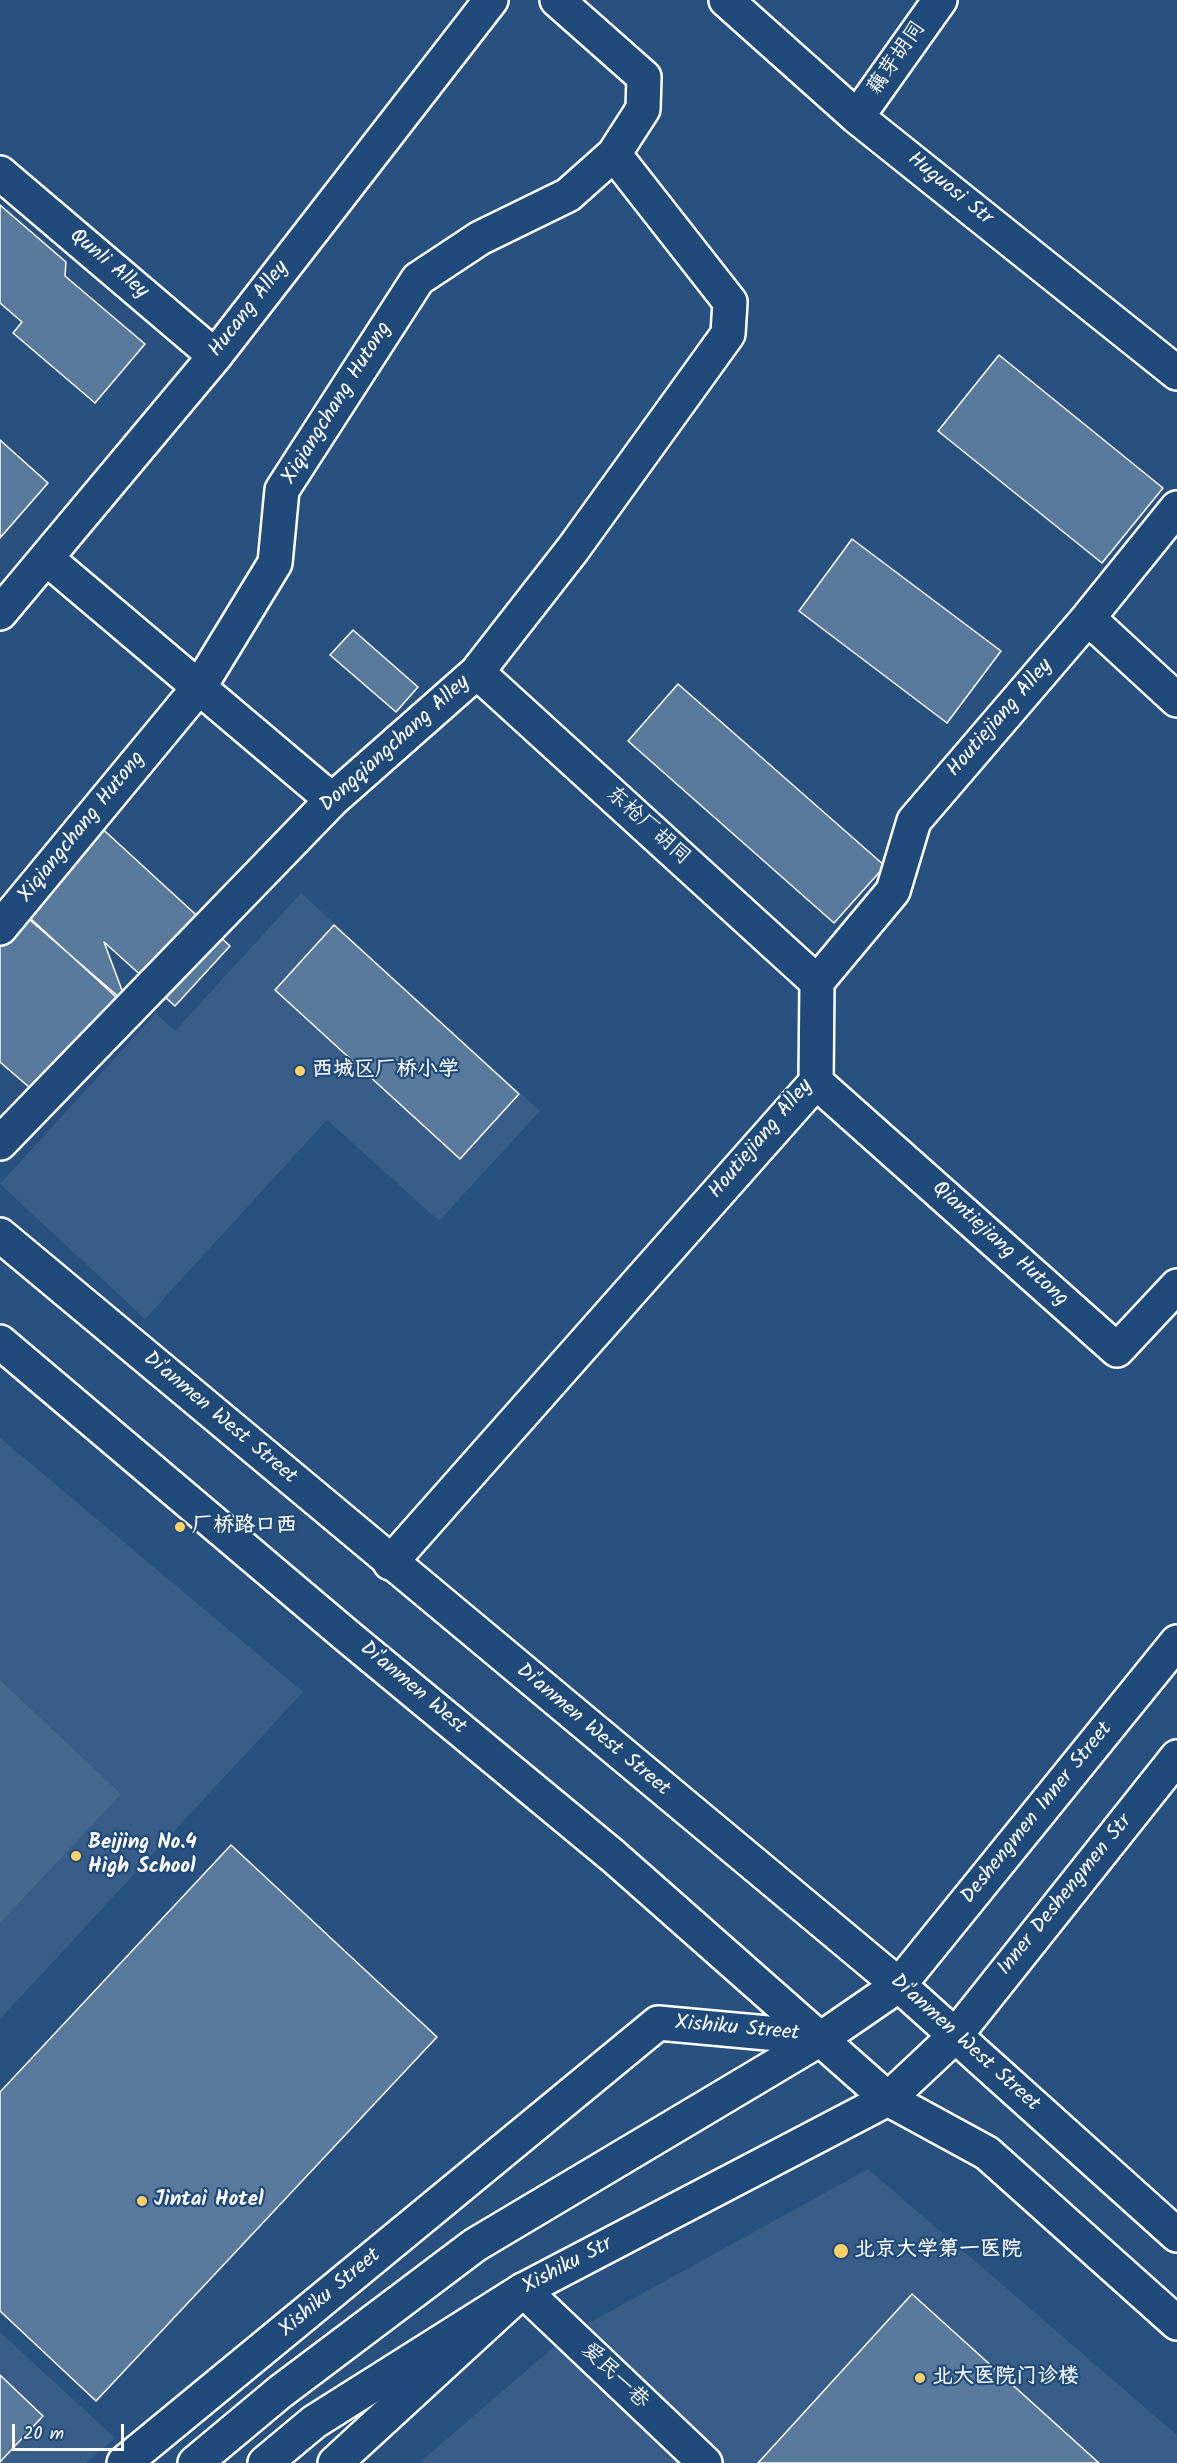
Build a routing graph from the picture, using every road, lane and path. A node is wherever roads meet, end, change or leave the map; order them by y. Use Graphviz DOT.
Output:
graph roads {
  1 [pos="491,0"];
  2 [pos="556,0"];
  3 [pos="726,0"];
  4 [pos="940,0"];
  5 [pos="857,117"];
  6 [pos="614,154"];
  7 [pos="0,173"];
  8 [pos="215,356"];
  9 [pos="1177,374"];
  10 [pos="1177,507"];
  11 [pos="46,558"];
  12 [pos="0,613"];
  13 [pos="1088,618"];
  14 [pos="477,672"];
  15 [pos="200,686"];
  16 [pos="1177,699"];
  17 [pos="332,800"];
  18 [pos="0,928"];
  19 [pos="817,981"];
  20 [pos="816,1082"];
  21 [pos="0,1143"];
  22 [pos="0,1235"];
  23 [pos="1177,1286"];
  24 [pos="0,1342"];
  25 [pos="390,1563"];
  26 [pos="1177,1642"];
  27 [pos="1177,1757"];
  28 [pos="899,1985"];
  29 [pos="955,2036"];
  30 [pos="822,2038"];
  31 [pos="888,2099"];
  32 [pos="1177,2235"];
  33 [pos="523,2290"];
  34 [pos="1177,2323"];
  35 [pos="124,2463"];
  36 [pos="195,2463"];
  37 [pos="265,2463"];
  38 [pos="335,2463"];
  39 [pos="705,2463"];
  1 -- 8 [label="main road, Hucang Alley"];
  2 -- 6 [label="main road, Xiqiangchang Hutong"];
  3 -- 5 [label="main road, Huguosi Str"];
  4 -- 5 [label="main road, 藕芽胡同"];
  5 -- 9 [label="main road, Huguosi Str"];
  6 -- 14 [label="main road, Dongqiangchang Alley"];
  6 -- 15 [label="main road, Xiqiangchang Hutong"];
  7 -- 8 [label="main road, Qunli Alley"];
  8 -- 11 [label="main road, Hucang Alley"];
  10 -- 13 [label="main road, Houtiejiang Alley"];
  11 -- 12 [label="main road, Hucang Alley"];
  11 -- 15 [label="main road"];
  13 -- 16 [label="main road"];
  13 -- 19 [label="main road, Houtiejiang Alley"];
  14 -- 17 [label="main road, Dongqiangchang Alley"];
  14 -- 19 [label="main road, 东枪厂胡同"];
  15 -- 17 [label="main road"];
  15 -- 18 [label="main road, Xiqiangchang Hutong"];
  17 -- 21 [label="main road, Dongqiangchang Alley"];
  19 -- 20 [label="main road, Houtiejiang Alley"];
  20 -- 23 [label="main road, Qiantiejiang Hutong"];
  20 -- 25 [label="main road, Houtiejiang Alley"];
  22 -- 25 [label="main road, Di'anmen West Street"];
  24 -- 30 [label="main road, Di'anmen West"];
  25 -- 28 [label="main road, Di'anmen West Street"];
  26 -- 28 [label="main road, Deshengmen Inner Street"];
  27 -- 29 [label="main road, Inner Deshengmen Str"];
  28 -- 29 [label="main road, Di'anmen West Street"];
  28 -- 30 [label="main road, Deshengmen Inner Street"];
  29 -- 31 [label="main road, Inner Deshengmen Str"];
  29 -- 32 [label="main road, Di'anmen West Street"];
  30 -- 31 [label="main road"];
  30 -- 35 [label="main road, Xishiku Street"];
  30 -- 36 [label="main road, Xishiku Street"];
  31 -- 33 [label="main road, Xishiku Str"];
  31 -- 34 [label="main road"];
  33 -- 37 [label="main road, Xishiku Str"];
  33 -- 38 [label="main road"];
  33 -- 39 [label="main road, 爱民一巷"];
}
